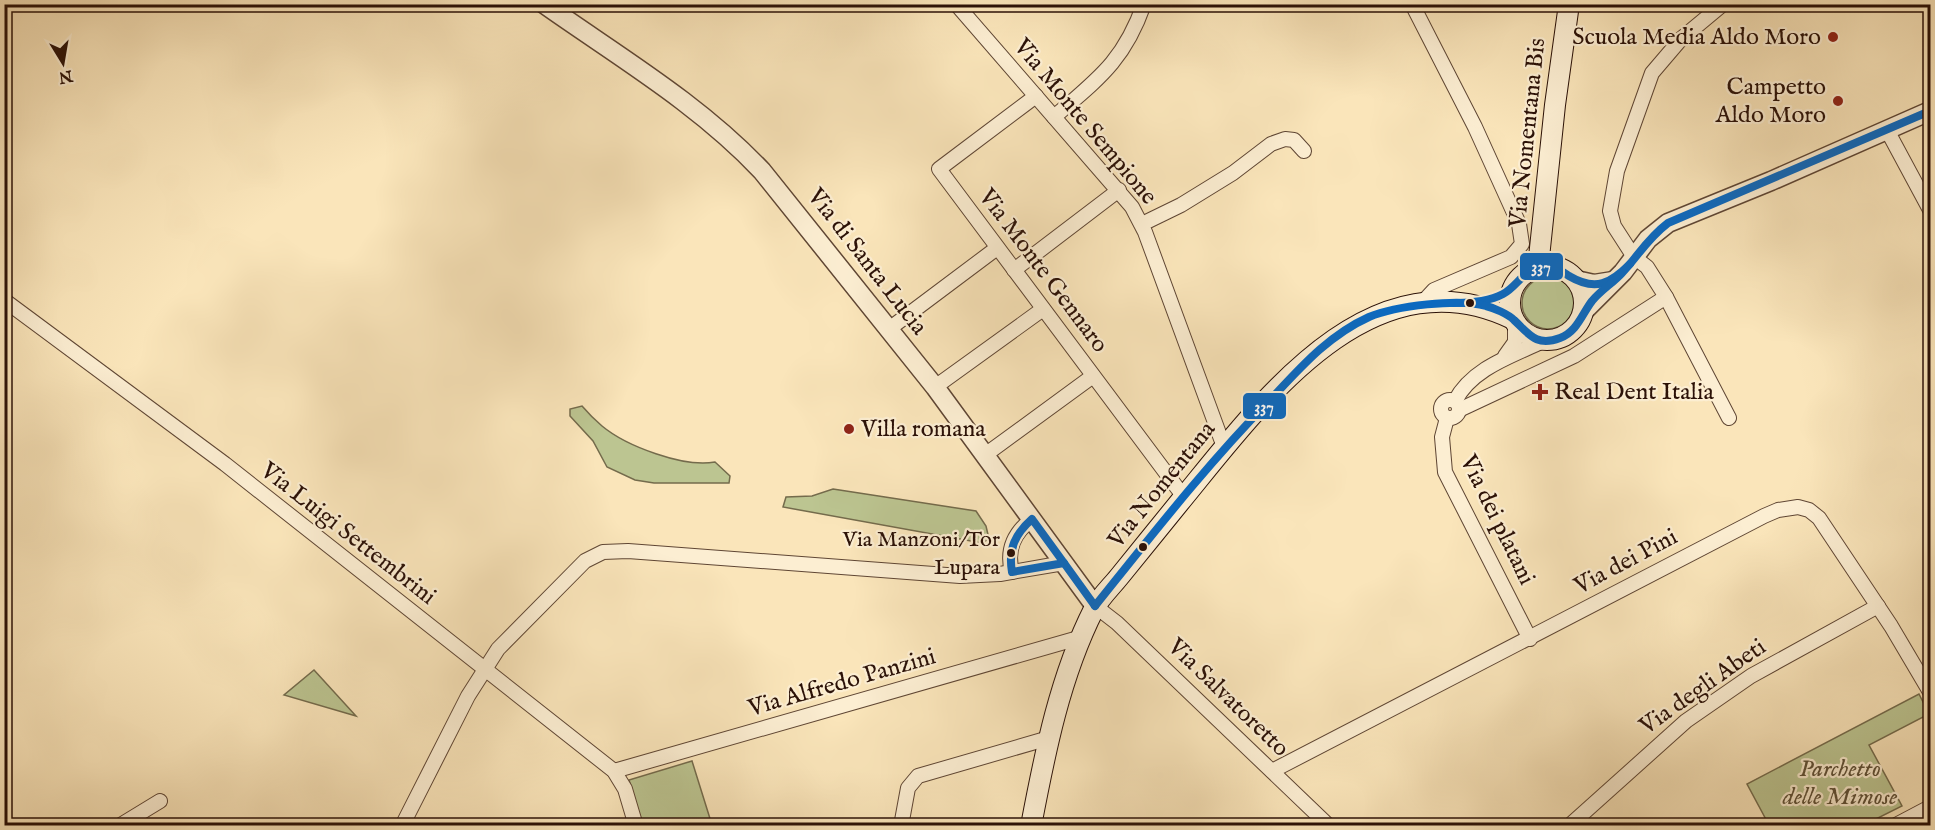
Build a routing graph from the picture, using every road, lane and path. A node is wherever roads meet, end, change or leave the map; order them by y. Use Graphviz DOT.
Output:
graph roads {
  1 [pos="544,4"];
  2 [pos="956,4"];
  3 [pos="1144,4"];
  4 [pos="1412,4"];
  5 [pos="1569,4"];
  6 [pos="1723,4"];
  7 [pos="1036,96"];
  8 [pos="1930,111"];
  9 [pos="1054,117"];
  10 [pos="1887,130"];
  11 [pos="1304,150"];
  12 [pos="1119,190"];
  13 [pos="1930,210"];
  14 [pos="1142,224"];
  15 [pos="997,248"];
  16 [pos="1634,257"];
  17 [pos="1538,267"];
  18 [pos="1014,270"];
  19 [pos="1576,280"];
  20 [pos="1614,281"];
  21 [pos="1514,285"];
  22 [pos="1666,297"];
  23 [pos="4,300"];
  24 [pos="1468,303"];
  25 [pos="1421,304"];
  26 [pos="1043,309"];
  27 [pos="1584,311"];
  28 [pos="1514,321"];
  29 [pos="889,329"];
  30 [pos="1543,341"];
  31 [pos="1504,358"];
  32 [pos="1093,376"];
  33 [pos="934,387"];
  34 [pos="1457,405"];
  35 [pos="1729,418"];
  36 [pos="1224,447"];
  37 [pos="985,455"];
  38 [pos="1184,497"];
  39 [pos="1032,519"];
  40 [pos="1064,563"];
  41 [pos="1012,572"];
  42 [pos="1095,606"];
  43 [pos="1878,606"];
  44 [pos="1082,637"];
  45 [pos="1530,639"];
  46 [pos="484,668"];
  47 [pos="1930,692"];
  48 [pos="1049,738"];
  49 [pos="614,771"];
  50 [pos="1272,771"];
  51 [pos="160,801"];
  52 [pos="1930,808"];
  53 [pos="119,825"];
  54 [pos="402,825"];
  55 [pos="636,825"];
  56 [pos="738,825"];
  57 [pos="747,825"];
  58 [pos="901,825"];
  59 [pos="1031,825"];
  60 [pos="1329,825"];
  61 [pos="1569,825"];
  62 [pos="1894,825"];
  1 -- 29 [label="street, Via di Santa Lucia"];
  2 -- 7 [label="street, Via Monte Sempione"];
  3 -- 9 [label="street"];
  4 -- 25 [label="street"];
  5 -- 17 [label="main road, Via Nomentana Bis"];
  6 -- 16 [label="street"];
  7 -- 9 [label="street, Via Monte Sempione"];
  7 -- 15 [label="street, Via Monte Gennaro"];
  8 -- 10 [label="street"];
  9 -- 12 [label="street, Via Monte Sempione"];
  10 -- 13 [label="street"];
  10 -- 16 [label="street"];
  11 -- 14 [label="street"];
  12 -- 14 [label="street, Via Monte Sempione"];
  12 -- 18 [label="street"];
  14 -- 36 [label="street, Via Monte Sempione"];
  15 -- 18 [label="street, Via Monte Gennaro"];
  15 -- 29 [label="street"];
  16 -- 20 [label="street"];
  16 -- 22 [label="street"];
  17 -- 19 [label="main road"];
  17 -- 21 [label="main road"];
  18 -- 26 [label="street, Via Monte Gennaro"];
  19 -- 20 [label="street"];
  19 -- 27 [label="main road"];
  20 -- 27 [label="street"];
  21 -- 24 [label="main road, Via Nomentana"];
  21 -- 28 [label="main road"];
  22 -- 34 [label="street"];
  22 -- 35 [label="street"];
  23 -- 46 [label="street, Via Luigi Settembrini"];
  24 -- 25 [label="main road, Via Nomentana"];
  24 -- 28 [label="main road, Via Nomentana"];
  25 -- 36 [label="main road, Via Nomentana"];
  26 -- 32 [label="street, Via Monte Gennaro"];
  26 -- 33 [label="street"];
  27 -- 30 [label="main road"];
  28 -- 30 [label="main road"];
  28 -- 31 [label="street"];
  29 -- 33 [label="street, Via di Santa Lucia"];
  30 -- 31 [label="street"];
  31 -- 34 [label="street"];
  32 -- 37 [label="street"];
  32 -- 38 [label="street, Via Monte Gennaro"];
  33 -- 37 [label="street, Via di Santa Lucia"];
  34 -- 45 [label="street, Via dei platani"];
  36 -- 38 [label="main road, Via Nomentana"];
  37 -- 39 [label="street, Via di Santa Lucia"];
  38 -- 42 [label="main road, Via Nomentana"];
  39 -- 40 [label="street, Via di Santa Lucia"];
  39 -- 41 [label="street"];
  40 -- 41 [label="street"];
  40 -- 42 [label="street, Via di Santa Lucia"];
  41 -- 46 [label="street"];
  42 -- 44 [label="main road, Via Nomentana"];
  42 -- 50 [label="street, Via Salvatoretto"];
  43 -- 45 [label="street, Via dei Pini"];
  43 -- 47 [label="street, Via dei Pini"];
  43 -- 61 [label="street, Via degli Abeti"];
  44 -- 48 [label="main road, Via Nomentana"];
  44 -- 49 [label="street, Via Alfredo Panzini"];
  45 -- 50 [label="street, Via dei Pini"];
  46 -- 49 [label="street, Via Luigi Settembrini"];
  46 -- 54 [label="street"];
  48 -- 58 [label="street"];
  48 -- 59 [label="main road, Via Nomentana"];
  49 -- 55 [label="street, Via Luigi Settembrini"];
  50 -- 60 [label="street, Via Salvatoretto"];
  51 -- 53 [label="street"];
  52 -- 62 [label="street"];
  56 -- 57 [label="street"];
}
